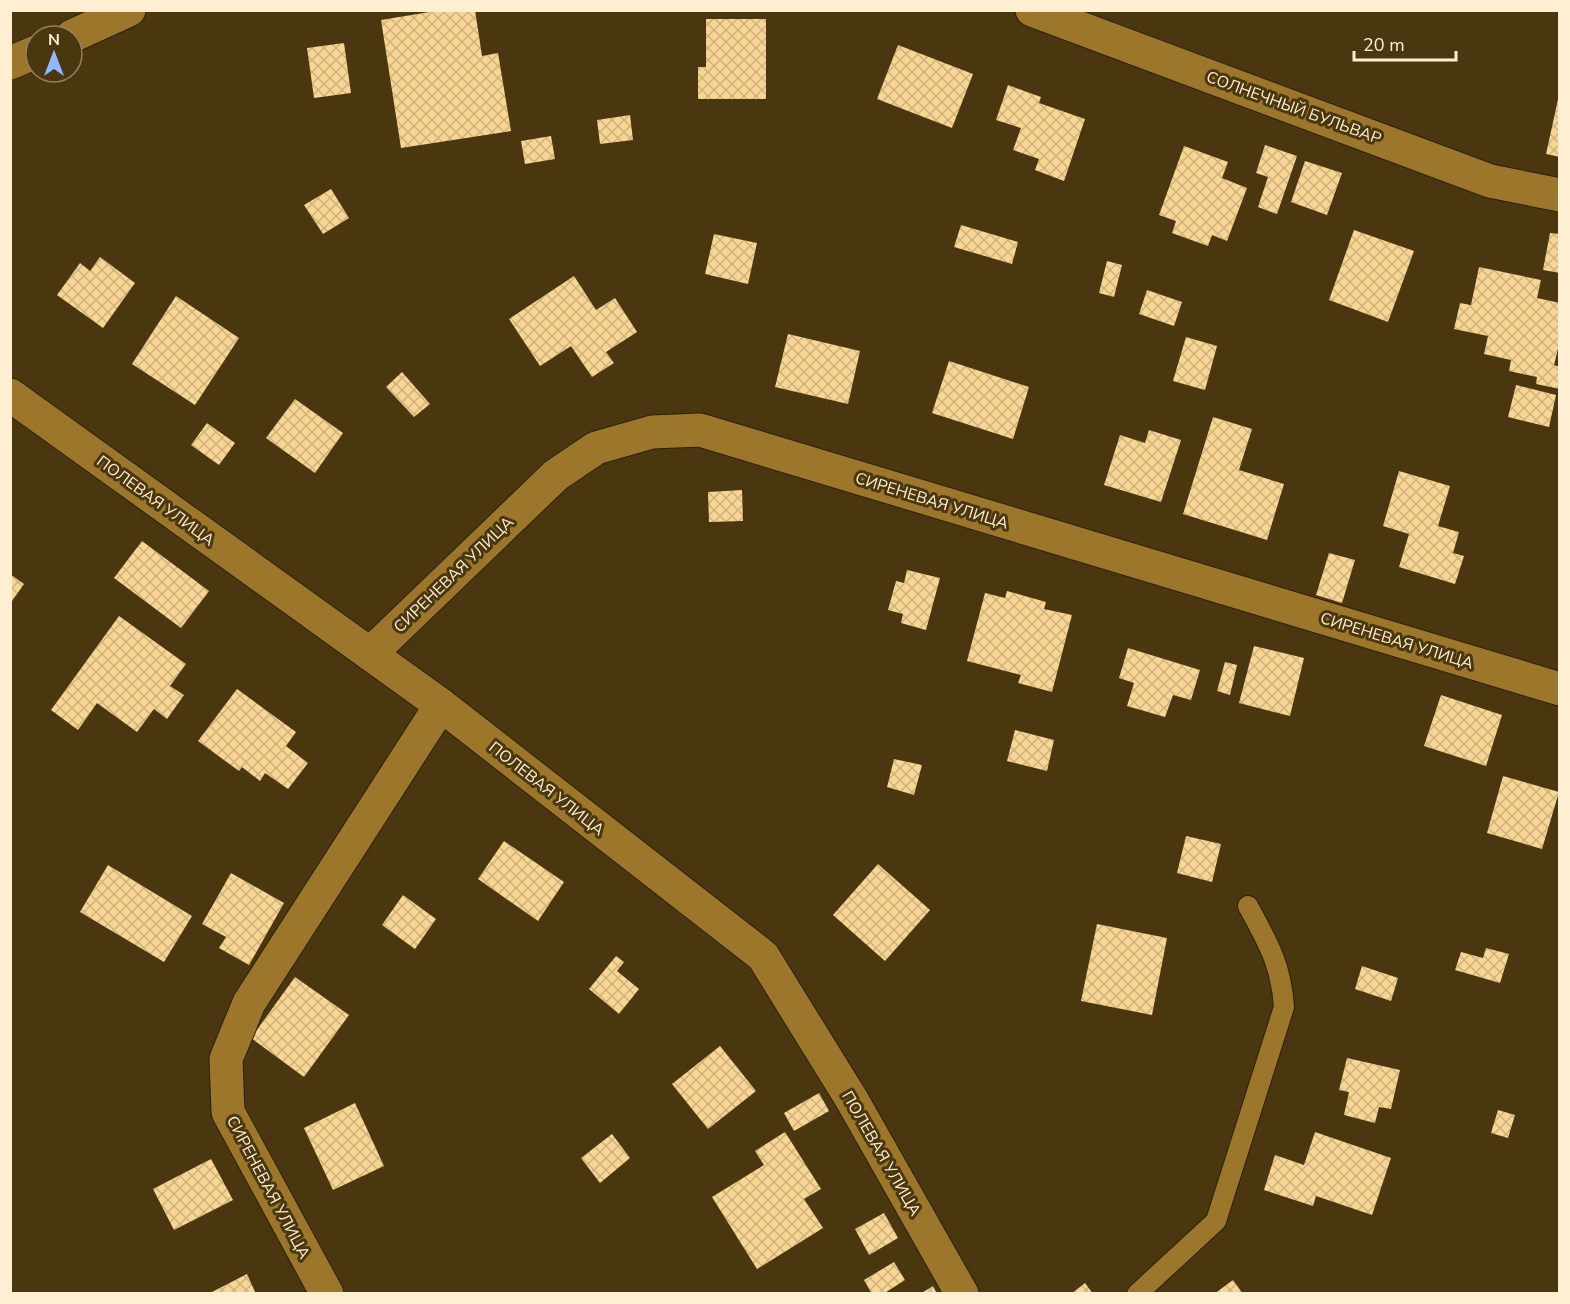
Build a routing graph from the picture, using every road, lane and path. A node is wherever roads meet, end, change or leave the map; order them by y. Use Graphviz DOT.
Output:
graph roads {
  1 [pos="129,10"];
  2 [pos="1032,10"];
  3 [pos="84,31"];
  4 [pos="24,57"];
  5 [pos="10,63"];
  6 [pos="1560,195"];
  7 [pos="10,395"];
  8 [pos="370,654"];
  9 [pos="1560,689"];
  10 [pos="441,705"];
  11 [pos="1248,906"];
  12 [pos="327,1293"];
  13 [pos="962,1293"];
  14 [pos="1137,1293"];
  1 -- 3 [label="street"];
  2 -- 6 [label="street, СОЛНЕЧНЫЙ БУЛЬВАР"];
  4 -- 5 [label="street"];
  7 -- 8 [label="street, ПОЛЕВАЯ УЛИЦА"];
  8 -- 9 [label="street, СИРЕНЕВАЯ УЛИЦА"];
  8 -- 10 [label="street, ПОЛЕВАЯ УЛИЦА"];
  10 -- 12 [label="street, СИРЕНЕВАЯ УЛИЦА"];
  10 -- 13 [label="street, ПОЛЕВАЯ УЛИЦА"];
  11 -- 14 [label="lane"];
}
